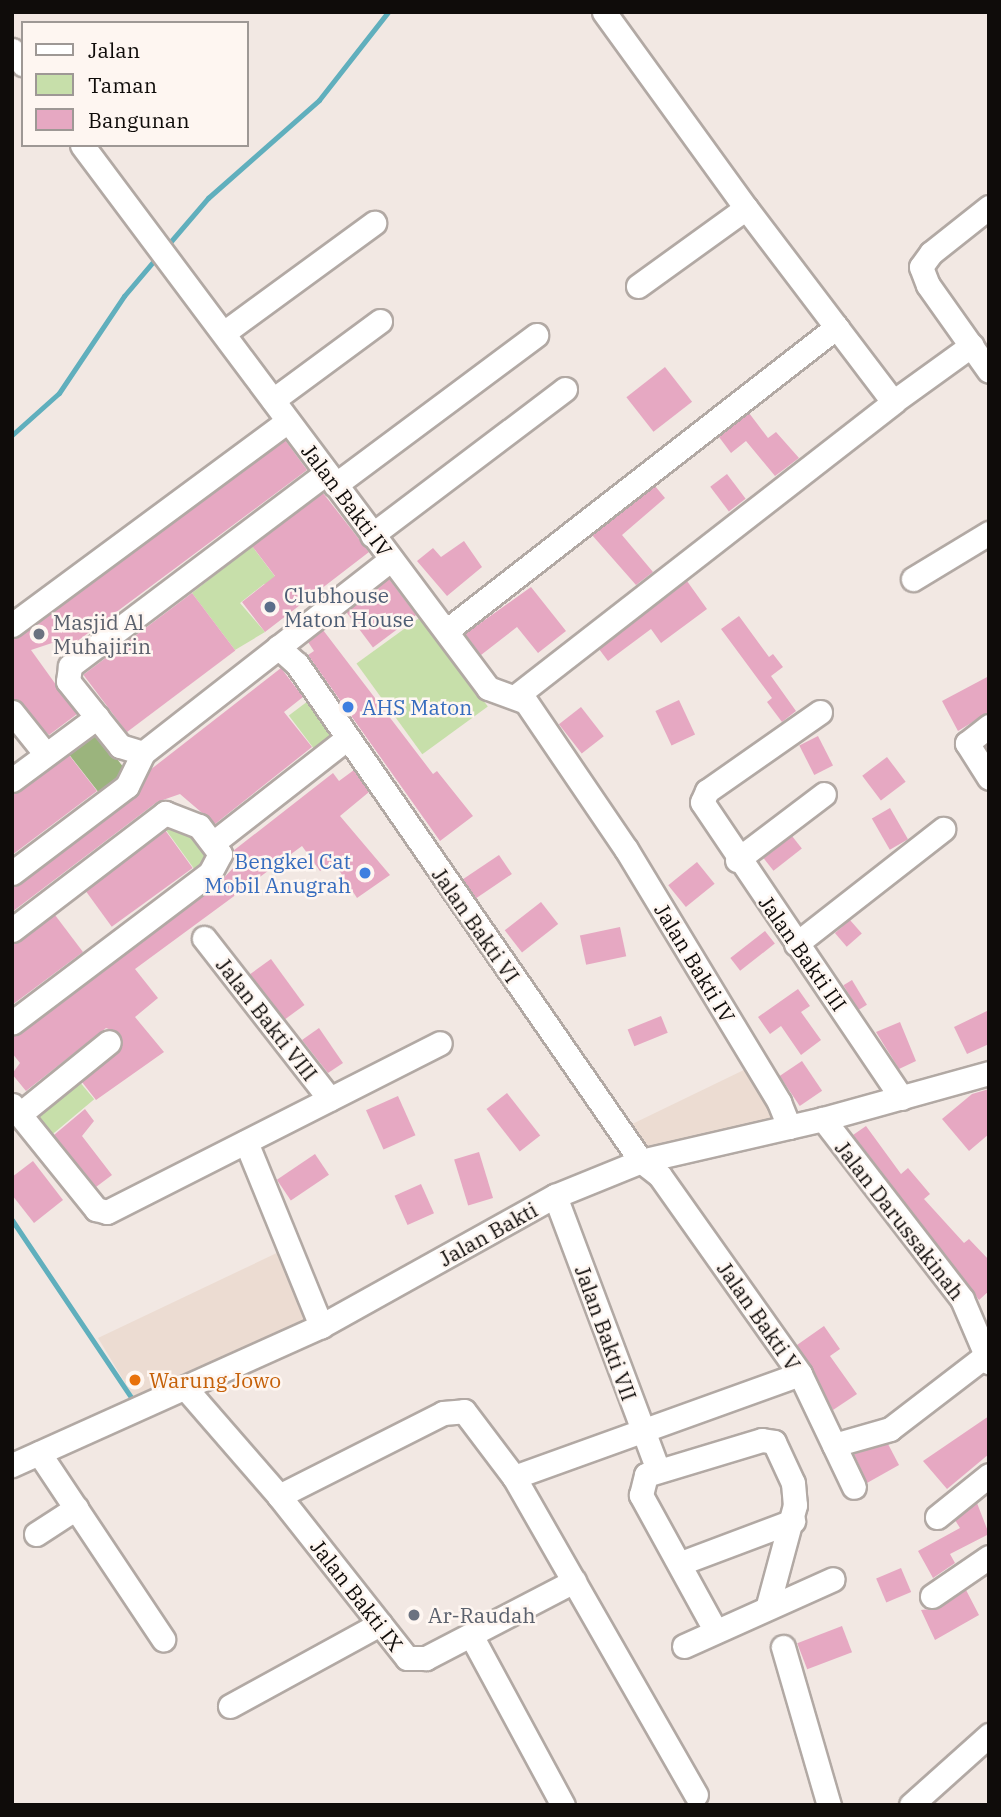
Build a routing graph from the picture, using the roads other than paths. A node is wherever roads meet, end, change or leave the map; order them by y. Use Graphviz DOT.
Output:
graph roads {
  1 [pos="604,12"];
  2 [pos="83,147"];
  3 [pos="989,207"];
  4 [pos="746,208"];
  5 [pos="374,223"];
  6 [pos="638,286"];
  7 [pos="380,321"];
  8 [pos="837,327"];
  9 [pos="225,332"];
  10 [pos="536,335"];
  11 [pos="972,345"];
  12 [pos="989,371"];
  13 [pos="565,389"];
  14 [pos="273,400"];
  15 [pos="893,401"];
  16 [pos="288,421"];
  17 [pos="330,479"];
  18 [pos="989,533"];
  19 [pos="372,535"];
  20 [pos="391,559"];
  21 [pos="913,579"];
  22 [pos="12,625"];
  23 [pos="446,631"];
  24 [pos="282,652"];
  25 [pos="516,696"];
  26 [pos="820,712"];
  27 [pos="13,713"];
  28 [pos="97,717"];
  29 [pos="989,726"];
  30 [pos="346,739"];
  31 [pos="40,747"];
  32 [pos="143,753"];
  33 [pos="989,778"];
  34 [pos="12,780"];
  35 [pos="824,794"];
  36 [pos="943,829"];
  37 [pos="214,843"];
  38 [pos="737,860"];
  39 [pos="12,873"];
  40 [pos="12,930"];
  41 [pos="204,938"];
  42 [pos="796,944"];
  43 [pos="12,1023"];
  44 [pos="109,1042"];
  45 [pos="440,1043"];
  46 [pos="989,1073"];
  47 [pos="902,1098"];
  48 [pos="330,1099"];
  49 [pos="16,1110"];
  50 [pos="823,1119"];
  51 [pos="789,1127"];
  52 [pos="246,1142"];
  53 [pos="641,1161"];
  54 [pos="555,1196"];
  55 [pos="321,1326"];
  56 [pos="987,1359"];
  57 [pos="800,1374"];
  58 [pos="187,1390"];
  59 [pos="643,1431"];
  60 [pos="834,1445"];
  61 [pos="39,1453"];
  62 [pos="12,1465"];
  63 [pos="658,1470"];
  64 [pos="989,1475"];
  65 [pos="514,1477"];
  66 [pos="854,1487"];
  67 [pos="279,1496"];
  68 [pos="76,1508"];
  69 [pos="937,1517"];
  70 [pos="793,1521"];
  71 [pos="36,1534"];
  72 [pos="989,1557"];
  73 [pos="681,1563"];
  74 [pos="833,1579"];
  75 [pos="574,1581"];
  76 [pos="932,1595"];
  77 [pos="768,1605"];
  78 [pos="380,1624"];
  79 [pos="714,1628"];
  80 [pos="472,1637"];
  81 [pos="163,1639"];
  82 [pos="684,1646"];
  83 [pos="783,1647"];
  84 [pos="230,1706"];
  85 [pos="989,1735"];
  86 [pos="696,1796"];
  87 [pos="563,1805"];
  88 [pos="829,1805"];
  89 [pos="911,1805"];
  1 -- 4 [label="street"];
  2 -- 9 [label="street, Jalan Bakti IV"];
  3 -- 11 [label="street"];
  4 -- 6 [label="street"];
  4 -- 8 [label="street"];
  5 -- 9 [label="street"];
  7 -- 14 [label="street"];
  8 -- 15 [label="street"];
  8 -- 23 [label="street"];
  9 -- 14 [label="street, Jalan Bakti IV"];
  10 -- 17 [label="street"];
  11 -- 12 [label="street"];
  11 -- 15 [label="street"];
  13 -- 19 [label="street"];
  14 -- 16 [label="street, Jalan Bakti IV"];
  15 -- 25 [label="street"];
  16 -- 17 [label="street, Jalan Bakti IV"];
  16 -- 22 [label="street"];
  17 -- 19 [label="street, Jalan Bakti IV"];
  17 -- 28 [label="street"];
  18 -- 21 [label="street"];
  19 -- 20 [label="street, Jalan Bakti IV"];
  20 -- 23 [label="street, Jalan Bakti IV"];
  20 -- 24 [label="street"];
  23 -- 25 [label="street, Jalan Bakti IV"];
  24 -- 30 [label="street, Jalan Bakti VI"];
  24 -- 32 [label="street"];
  25 -- 51 [label="street, Jalan Bakti IV"];
  26 -- 38 [label="street, Jalan Bakti III"];
  27 -- 31 [label="street"];
  28 -- 32 [label="street"];
  28 -- 34 [label="street"];
  29 -- 33 [label="street"];
  30 -- 37 [label="street"];
  30 -- 53 [label="street, Jalan Bakti VI"];
  32 -- 39 [label="street"];
  35 -- 38 [label="street"];
  36 -- 42 [label="street"];
  37 -- 40 [label="street"];
  37 -- 43 [label="street"];
  38 -- 42 [label="street, Jalan Bakti III"];
  41 -- 48 [label="street, Jalan Bakti VIII"];
  42 -- 47 [label="street, Jalan Bakti III"];
  44 -- 49 [label="street"];
  45 -- 48 [label="street, Jalan Bakti VIII"];
  46 -- 47 [label="street, Jalan Bakti"];
  47 -- 50 [label="street, Jalan Bakti"];
  48 -- 52 [label="street, Jalan Bakti VIII"];
  49 -- 52 [label="street, Jalan Bakti VIII"];
  50 -- 51 [label="street, Jalan Bakti"];
  50 -- 56 [label="street, Jalan Darussakinah"];
  51 -- 53 [label="street, Jalan Bakti"];
  52 -- 55 [label="street"];
  53 -- 54 [label="street, Jalan Bakti"];
  53 -- 57 [label="street, Jalan Bakti V"];
  54 -- 55 [label="street, Jalan Bakti"];
  54 -- 59 [label="street, Jalan Bakti VII"];
  55 -- 58 [label="street, Jalan Bakti"];
  56 -- 60 [label="street"];
  57 -- 59 [label="street"];
  57 -- 60 [label="street, Jalan Bakti V"];
  58 -- 61 [label="street, Jalan Bakti"];
  58 -- 67 [label="street, Jalan Bakti IX"];
  59 -- 63 [label="street, Jalan Bakti VII"];
  59 -- 65 [label="street"];
  60 -- 66 [label="street, Jalan Bakti V"];
  61 -- 62 [label="street, Jalan Bakti"];
  61 -- 68 [label="street"];
  63 -- 70 [label="street"];
  63 -- 73 [label="street"];
  64 -- 69 [label="street"];
  65 -- 67 [label="street"];
  65 -- 75 [label="street"];
  67 -- 78 [label="street, Jalan Bakti IX"];
  68 -- 71 [label="street"];
  68 -- 81 [label="street"];
  70 -- 73 [label="street"];
  70 -- 77 [label="street"];
  72 -- 76 [label="street"];
  73 -- 79 [label="street"];
  74 -- 77 [label="street"];
  75 -- 80 [label="street, Jalan Bakti IX"];
  75 -- 86 [label="street"];
  77 -- 79 [label="street"];
  78 -- 80 [label="street, Jalan Bakti IX"];
  78 -- 84 [label="street"];
  79 -- 82 [label="street"];
  80 -- 87 [label="street"];
  83 -- 88 [label="street"];
  85 -- 89 [label="street"];
}
